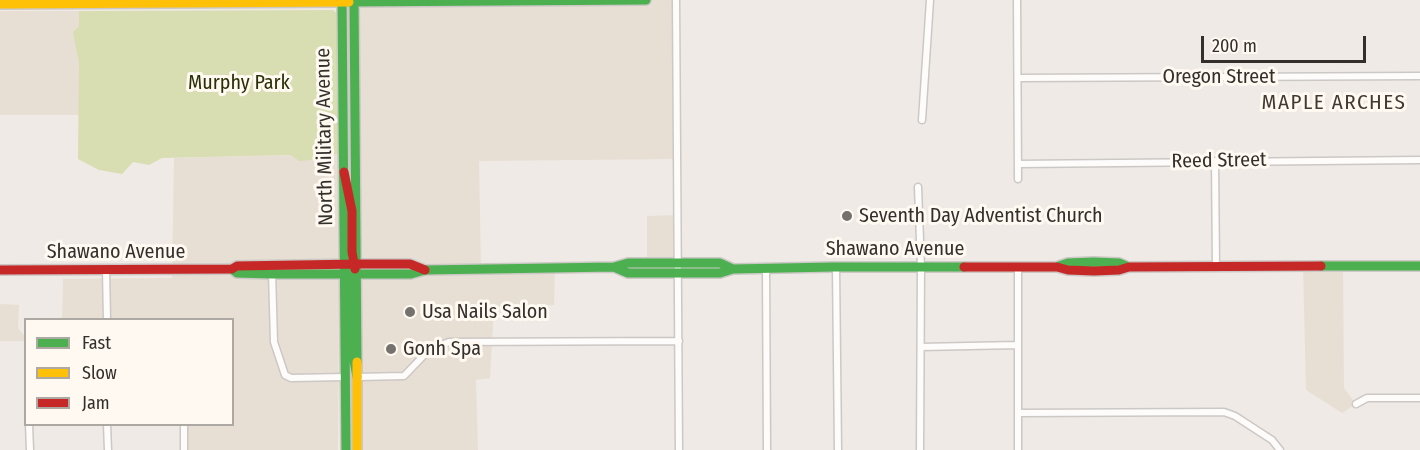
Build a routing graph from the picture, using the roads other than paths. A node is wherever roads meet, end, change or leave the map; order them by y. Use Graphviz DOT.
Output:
graph roads {
  1 [pos="646,0"];
  2 [pos="676,0"];
  3 [pos="930,0"];
  4 [pos="1017,0"];
  5 [pos="326,1"];
  6 [pos="342,1"];
  7 [pos="354,1"];
  8 [pos="66,2"];
  9 [pos="0,4"];
  10 [pos="1420,76"];
  11 [pos="1018,78"];
  12 [pos="922,120"];
  13 [pos="1420,160"];
  14 [pos="1215,161"];
  15 [pos="1018,164"];
  16 [pos="1018,179"];
  17 [pos="918,187"];
  18 [pos="1216,266"];
  19 [pos="1420,266"];
  20 [pos="836,267"];
  21 [pos="921,267"];
  22 [pos="1018,267"];
  23 [pos="678,268"];
  24 [pos="766,268"];
  25 [pos="272,269"];
  26 [pos="351,269"];
  27 [pos="0,270"];
  28 [pos="106,270"];
  29 [pos="107,318"];
  30 [pos="678,341"];
  31 [pos="1017,345"];
  32 [pos="921,347"];
  33 [pos="345,376"];
  34 [pos="357,377"];
  35 [pos="1420,398"];
  36 [pos="1356,404"];
  37 [pos="1018,413"];
  38 [pos="29,426"];
  39 [pos="107,426"];
  40 [pos="184,426"];
  41 [pos="30,450"];
  42 [pos="108,450"];
  43 [pos="184,450"];
  44 [pos="346,450"];
  45 [pos="357,450"];
  46 [pos="679,450"];
  47 [pos="767,450"];
  48 [pos="838,450"];
  49 [pos="920,450"];
  50 [pos="1018,450"];
  51 [pos="1280,450"];
  1 -- 7 [label="main road"];
  2 -- 23 [label="street"];
  3 -- 12 [label="street"];
  4 -- 11 [label="street"];
  5 -- 6 [label="main road"];
  5 -- 8 [label="main road"];
  6 -- 7 [label="main road"];
  6 -- 26 [label="main road, North Military Avenue"];
  7 -- 26 [label="main road, North Military Avenue"];
  8 -- 9 [label="main road"];
  10 -- 11 [label="street, Oregon Street"];
  11 -- 15 [label="street"];
  13 -- 14 [label="street, Reed Street"];
  14 -- 15 [label="street, Reed Street"];
  14 -- 18 [label="street"];
  15 -- 16 [label="street"];
  17 -- 21 [label="street"];
  18 -- 19 [label="main road, Shawano Avenue"];
  18 -- 22 [label="main road, Shawano Avenue"];
  20 -- 21 [label="main road, Shawano Avenue"];
  20 -- 24 [label="main road, Shawano Avenue"];
  20 -- 48 [label="street"];
  21 -- 22 [label="main road, Shawano Avenue"];
  21 -- 32 [label="street"];
  22 -- 31 [label="street"];
  23 -- 24 [label="main road, Shawano Avenue"];
  23 -- 26 [label="main road, Shawano Avenue"];
  23 -- 30 [label="street"];
  24 -- 47 [label="street"];
  25 -- 26 [label="main road, Shawano Avenue"];
  25 -- 28 [label="main road, Shawano Avenue"];
  25 -- 33 [label="street"];
  26 -- 33 [label="main road"];
  26 -- 34 [label="main road"];
  27 -- 28 [label="main road, Shawano Avenue"];
  28 -- 29 [label="street"];
  30 -- 34 [label="street"];
  30 -- 46 [label="street"];
  31 -- 32 [label="street"];
  31 -- 37 [label="street"];
  32 -- 49 [label="street"];
  33 -- 44 [label="main road"];
  34 -- 45 [label="main road"];
  35 -- 36 [label="street"];
  37 -- 50 [label="street"];
  37 -- 51 [label="street"];
  38 -- 41 [label="street"];
  39 -- 42 [label="street"];
  40 -- 43 [label="street"];
}
